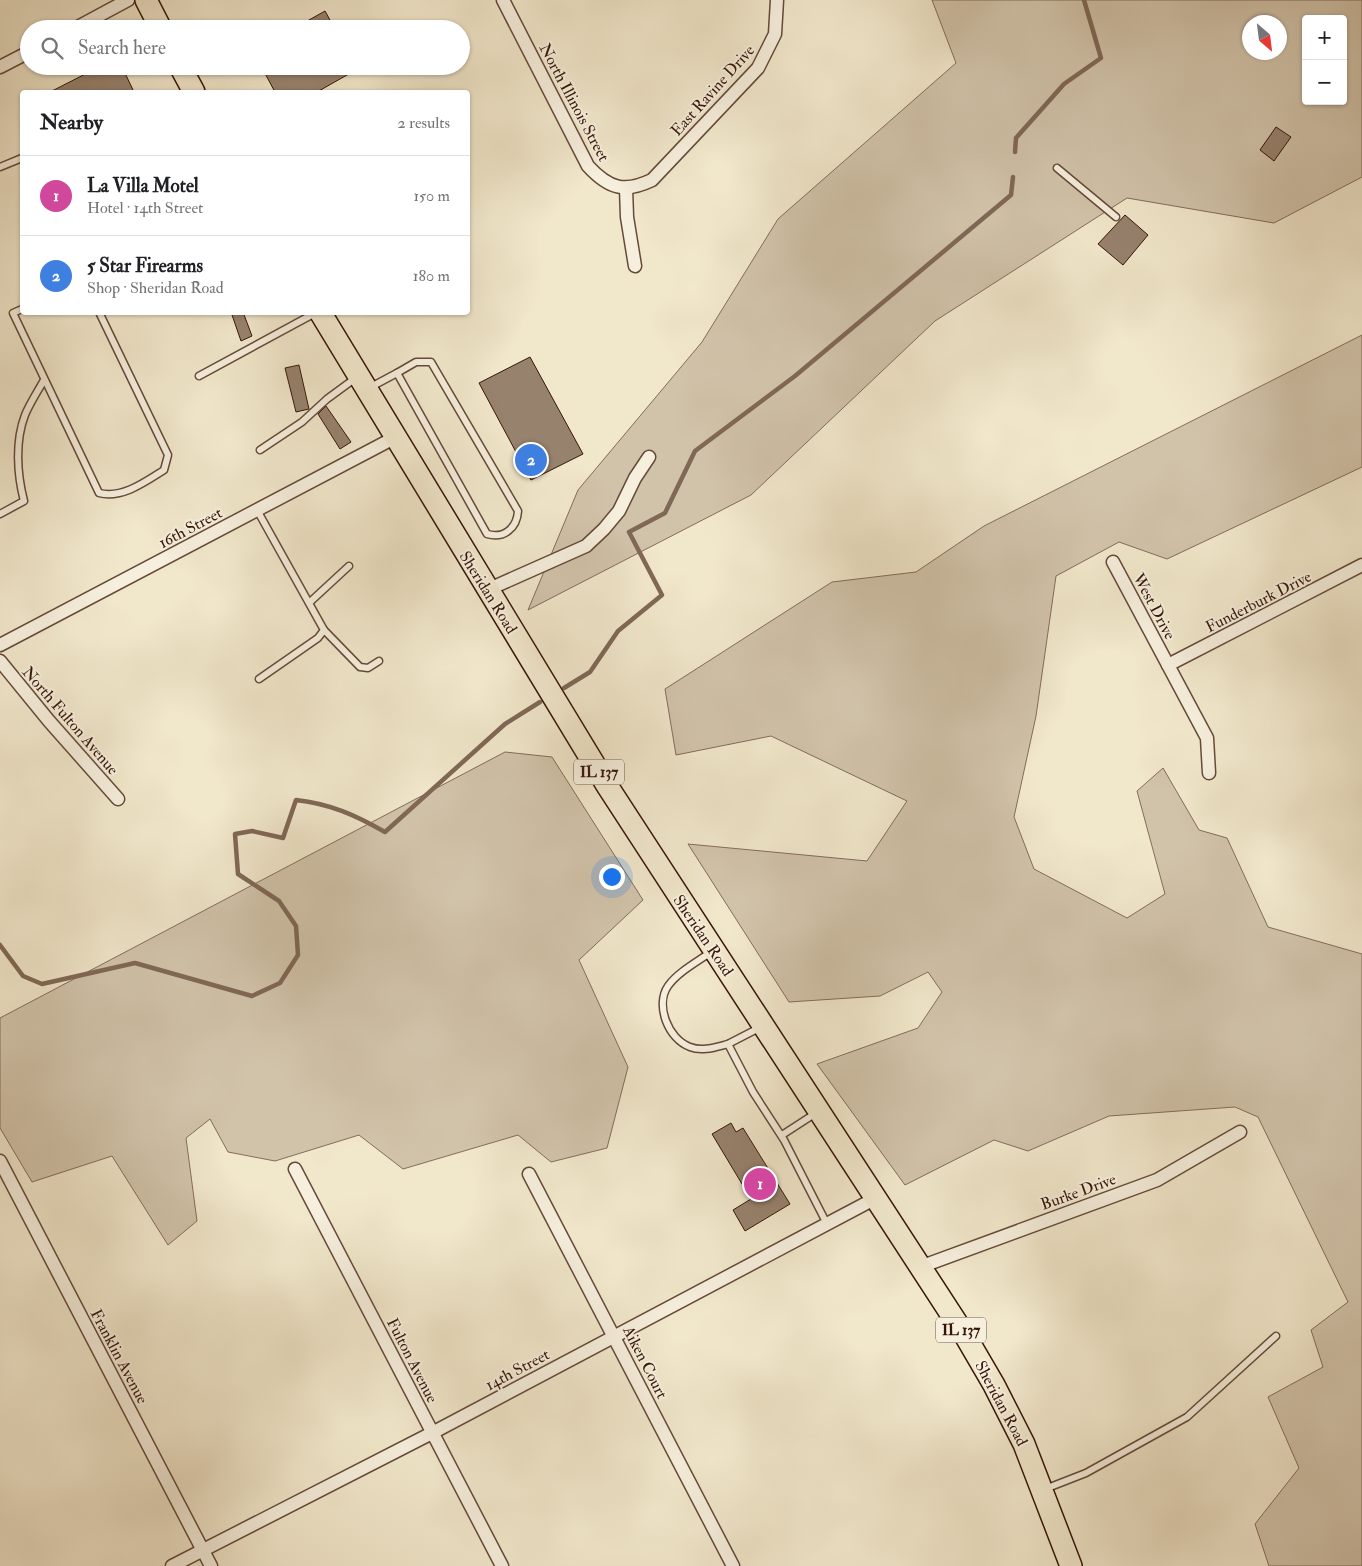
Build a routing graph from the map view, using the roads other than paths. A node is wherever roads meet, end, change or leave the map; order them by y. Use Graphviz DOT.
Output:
graph roads {
  1 [pos="128,0"];
  2 [pos="146,0"];
  3 [pos="503,0"];
  4 [pos="777,0"];
  5 [pos="91,20"];
  6 [pos="156,20"];
  7 [pos="20,57"];
  8 [pos="0,67"];
  9 [pos="185,75"];
  10 [pos="193,90"];
  11 [pos="20,159"];
  12 [pos="0,167"];
  13 [pos="1057,168"];
  14 [pos="626,188"];
  15 [pos="1116,216"];
  16 [pos="635,266"];
  17 [pos="20,309"];
  18 [pos="100,315"];
  19 [pos="312,315"];
  20 [pos="320,315"];
  21 [pos="397,373"];
  22 [pos="199,376"];
  23 [pos="44,380"];
  24 [pos="362,383"];
  25 [pos="394,438"];
  26 [pos="260,450"];
  27 [pos="650,457"];
  28 [pos="257,510"];
  29 [pos="0,514"];
  30 [pos="1113,562"];
  31 [pos="1362,565"];
  32 [pos="349,566"];
  33 [pos="488,590"];
  34 [pos="310,602"];
  35 [pos="324,630"];
  36 [pos="0,645"];
  37 [pos="379,661"];
  38 [pos="0,662"];
  39 [pos="1168,665"];
  40 [pos="259,680"];
  41 [pos="1209,773"];
  42 [pos="118,799"];
  43 [pos="714,950"];
  44 [pos="764,1025"];
  45 [pos="728,1044"];
  46 [pos="820,1110"];
  47 [pos="1240,1132"];
  48 [pos="782,1135"];
  49 [pos="0,1161"];
  50 [pos="295,1169"];
  51 [pos="529,1174"];
  52 [pos="876,1198"];
  53 [pos="827,1224"];
  54 [pos="920,1267"];
  55 [pos="1276,1336"];
  56 [pos="614,1337"];
  57 [pos="432,1433"];
  58 [pos="1042,1490"];
  59 [pos="203,1550"];
  60 [pos="172,1566"];
  61 [pos="211,1566"];
  62 [pos="502,1566"];
  63 [pos="733,1566"];
  64 [pos="1071,1566"];
  1 -- 5 [label="street"];
  2 -- 6 [label="main road"];
  3 -- 14 [label="street, North Illinois Street"];
  4 -- 14 [label="street, East Ravine Drive"];
  7 -- 8 [label="street"];
  9 -- 10 [label="main road"];
  11 -- 12 [label="lane"];
  13 -- 15 [label="lane"];
  14 -- 16 [label="street"];
  17 -- 23 [label="lane"];
  18 -- 23 [label="lane"];
  19 -- 22 [label="lane"];
  20 -- 24 [label="main road, Sheridan Road / IL 137"];
  21 -- 21 [label="lane"];
  21 -- 24 [label="lane"];
  23 -- 29 [label="lane"];
  24 -- 25 [label="main road, Sheridan Road / IL 137"];
  24 -- 26 [label="lane"];
  25 -- 28 [label="street, 16th Street"];
  25 -- 33 [label="main road, Sheridan Road / IL 137"];
  27 -- 33 [label="street"];
  28 -- 34 [label="lane"];
  28 -- 36 [label="street, 16th Street"];
  30 -- 39 [label="street, West Drive"];
  31 -- 39 [label="street, Funderburk Drive"];
  32 -- 34 [label="lane"];
  33 -- 43 [label="main road, Sheridan Road / IL 137"];
  34 -- 35 [label="lane"];
  35 -- 37 [label="lane"];
  35 -- 40 [label="lane"];
  38 -- 42 [label="street, North Fulton Avenue"];
  39 -- 41 [label="street, West Drive"];
  43 -- 44 [label="main road, Sheridan Road / IL 137"];
  43 -- 45 [label="lane"];
  44 -- 45 [label="lane"];
  44 -- 46 [label="main road, Sheridan Road / IL 137"];
  45 -- 48 [label="lane"];
  46 -- 48 [label="lane"];
  46 -- 52 [label="main road, Sheridan Road / IL 137"];
  47 -- 54 [label="street, Burke Drive"];
  48 -- 53 [label="lane"];
  49 -- 59 [label="street, Franklin Avenue"];
  50 -- 57 [label="street, Fulton Avenue"];
  51 -- 56 [label="street, Aiken Court"];
  52 -- 53 [label="street, 14th Street"];
  52 -- 54 [label="main road, Sheridan Road / IL 137"];
  53 -- 56 [label="street, 14th Street"];
  54 -- 58 [label="main road, Sheridan Road / IL 137"];
  55 -- 58 [label="lane"];
  56 -- 57 [label="street, 14th Street"];
  56 -- 63 [label="street, Aiken Court"];
  57 -- 59 [label="street, 14th Street"];
  57 -- 62 [label="street, Fulton Avenue"];
  58 -- 64 [label="main road, Sheridan Road / IL 137"];
  59 -- 60 [label="street, 14th Street"];
  59 -- 61 [label="street, Franklin Avenue"];
}
